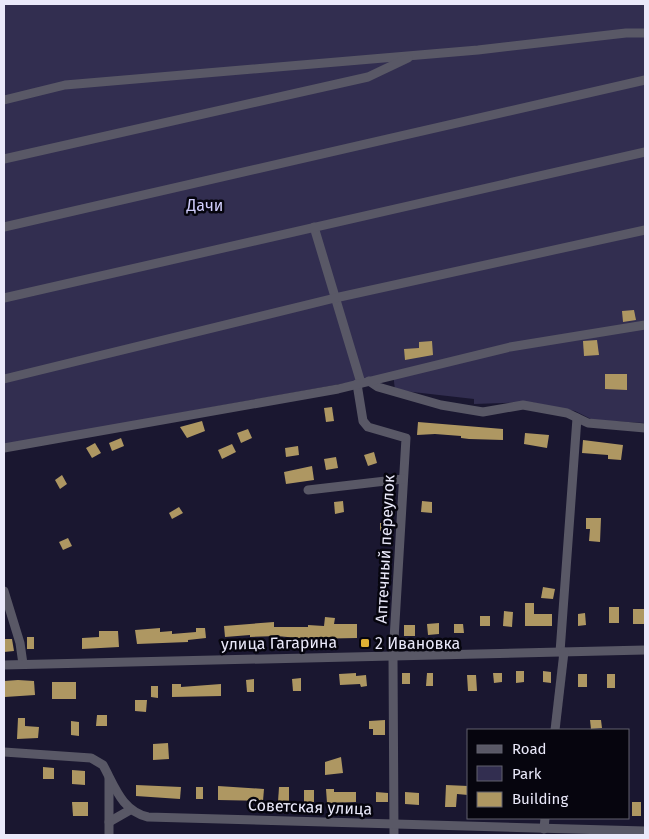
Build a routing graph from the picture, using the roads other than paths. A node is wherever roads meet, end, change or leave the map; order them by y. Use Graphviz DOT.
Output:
graph roads {
  1 [pos="645,32"];
  2 [pos="424,53"];
  3 [pos="645,80"];
  4 [pos="4,100"];
  5 [pos="645,152"];
  6 [pos="4,159"];
  7 [pos="4,227"];
  8 [pos="314,227"];
  9 [pos="645,230"];
  10 [pos="4,298"];
  11 [pos="335,298"];
  12 [pos="645,326"];
  13 [pos="4,379"];
  14 [pos="363,383"];
  15 [pos="576,418"];
  16 [pos="645,428"];
  17 [pos="4,448"];
  18 [pos="403,479"];
  19 [pos="308,490"];
  20 [pos="4,591"];
  21 [pos="645,650"];
  22 [pos="562,652"];
  23 [pos="393,656"];
  24 [pos="22,664"];
  25 [pos="4,665"];
  26 [pos="555,729"];
  27 [pos="4,752"];
  28 [pos="109,776"];
  29 [pos="130,810"];
  30 [pos="545,819"];
  31 [pos="109,822"];
  32 [pos="395,824"];
  33 [pos="544,830"];
  34 [pos="645,831"];
  35 [pos="109,835"];
  36 [pos="394,835"];
  1 -- 2 [label="street"];
  2 -- 4 [label="street"];
  2 -- 6 [label="street"];
  3 -- 7 [label="street"];
  5 -- 8 [label="street"];
  8 -- 10 [label="street"];
  8 -- 11 [label="street"];
  9 -- 11 [label="street"];
  11 -- 13 [label="street"];
  11 -- 14 [label="street"];
  12 -- 14 [label="street"];
  14 -- 15 [label="street"];
  14 -- 17 [label="street"];
  14 -- 18 [label="street, Аптечный переулок"];
  15 -- 16 [label="street"];
  15 -- 22 [label="street"];
  18 -- 19 [label="street"];
  18 -- 23 [label="street, Аптечный переулок"];
  20 -- 24 [label="street"];
  21 -- 22 [label="street, улица Гагарина"];
  22 -- 23 [label="street, улица Гагарина"];
  22 -- 26 [label="street"];
  23 -- 24 [label="street, улица Гагарина"];
  23 -- 32 [label="street, Аптечный переулок"];
  24 -- 25 [label="street, улица Гагарина"];
  27 -- 28 [label="street"];
  28 -- 29 [label="street"];
  28 -- 31 [label="street"];
  29 -- 31 [label="street"];
  29 -- 32 [label="street, Советская улица"];
  30 -- 33 [label="street"];
  31 -- 35 [label="street"];
  32 -- 33 [label="street, Советская улица"];
  32 -- 36 [label="street, Аптечный переулок"];
  33 -- 34 [label="street, Советская улица"];
}
